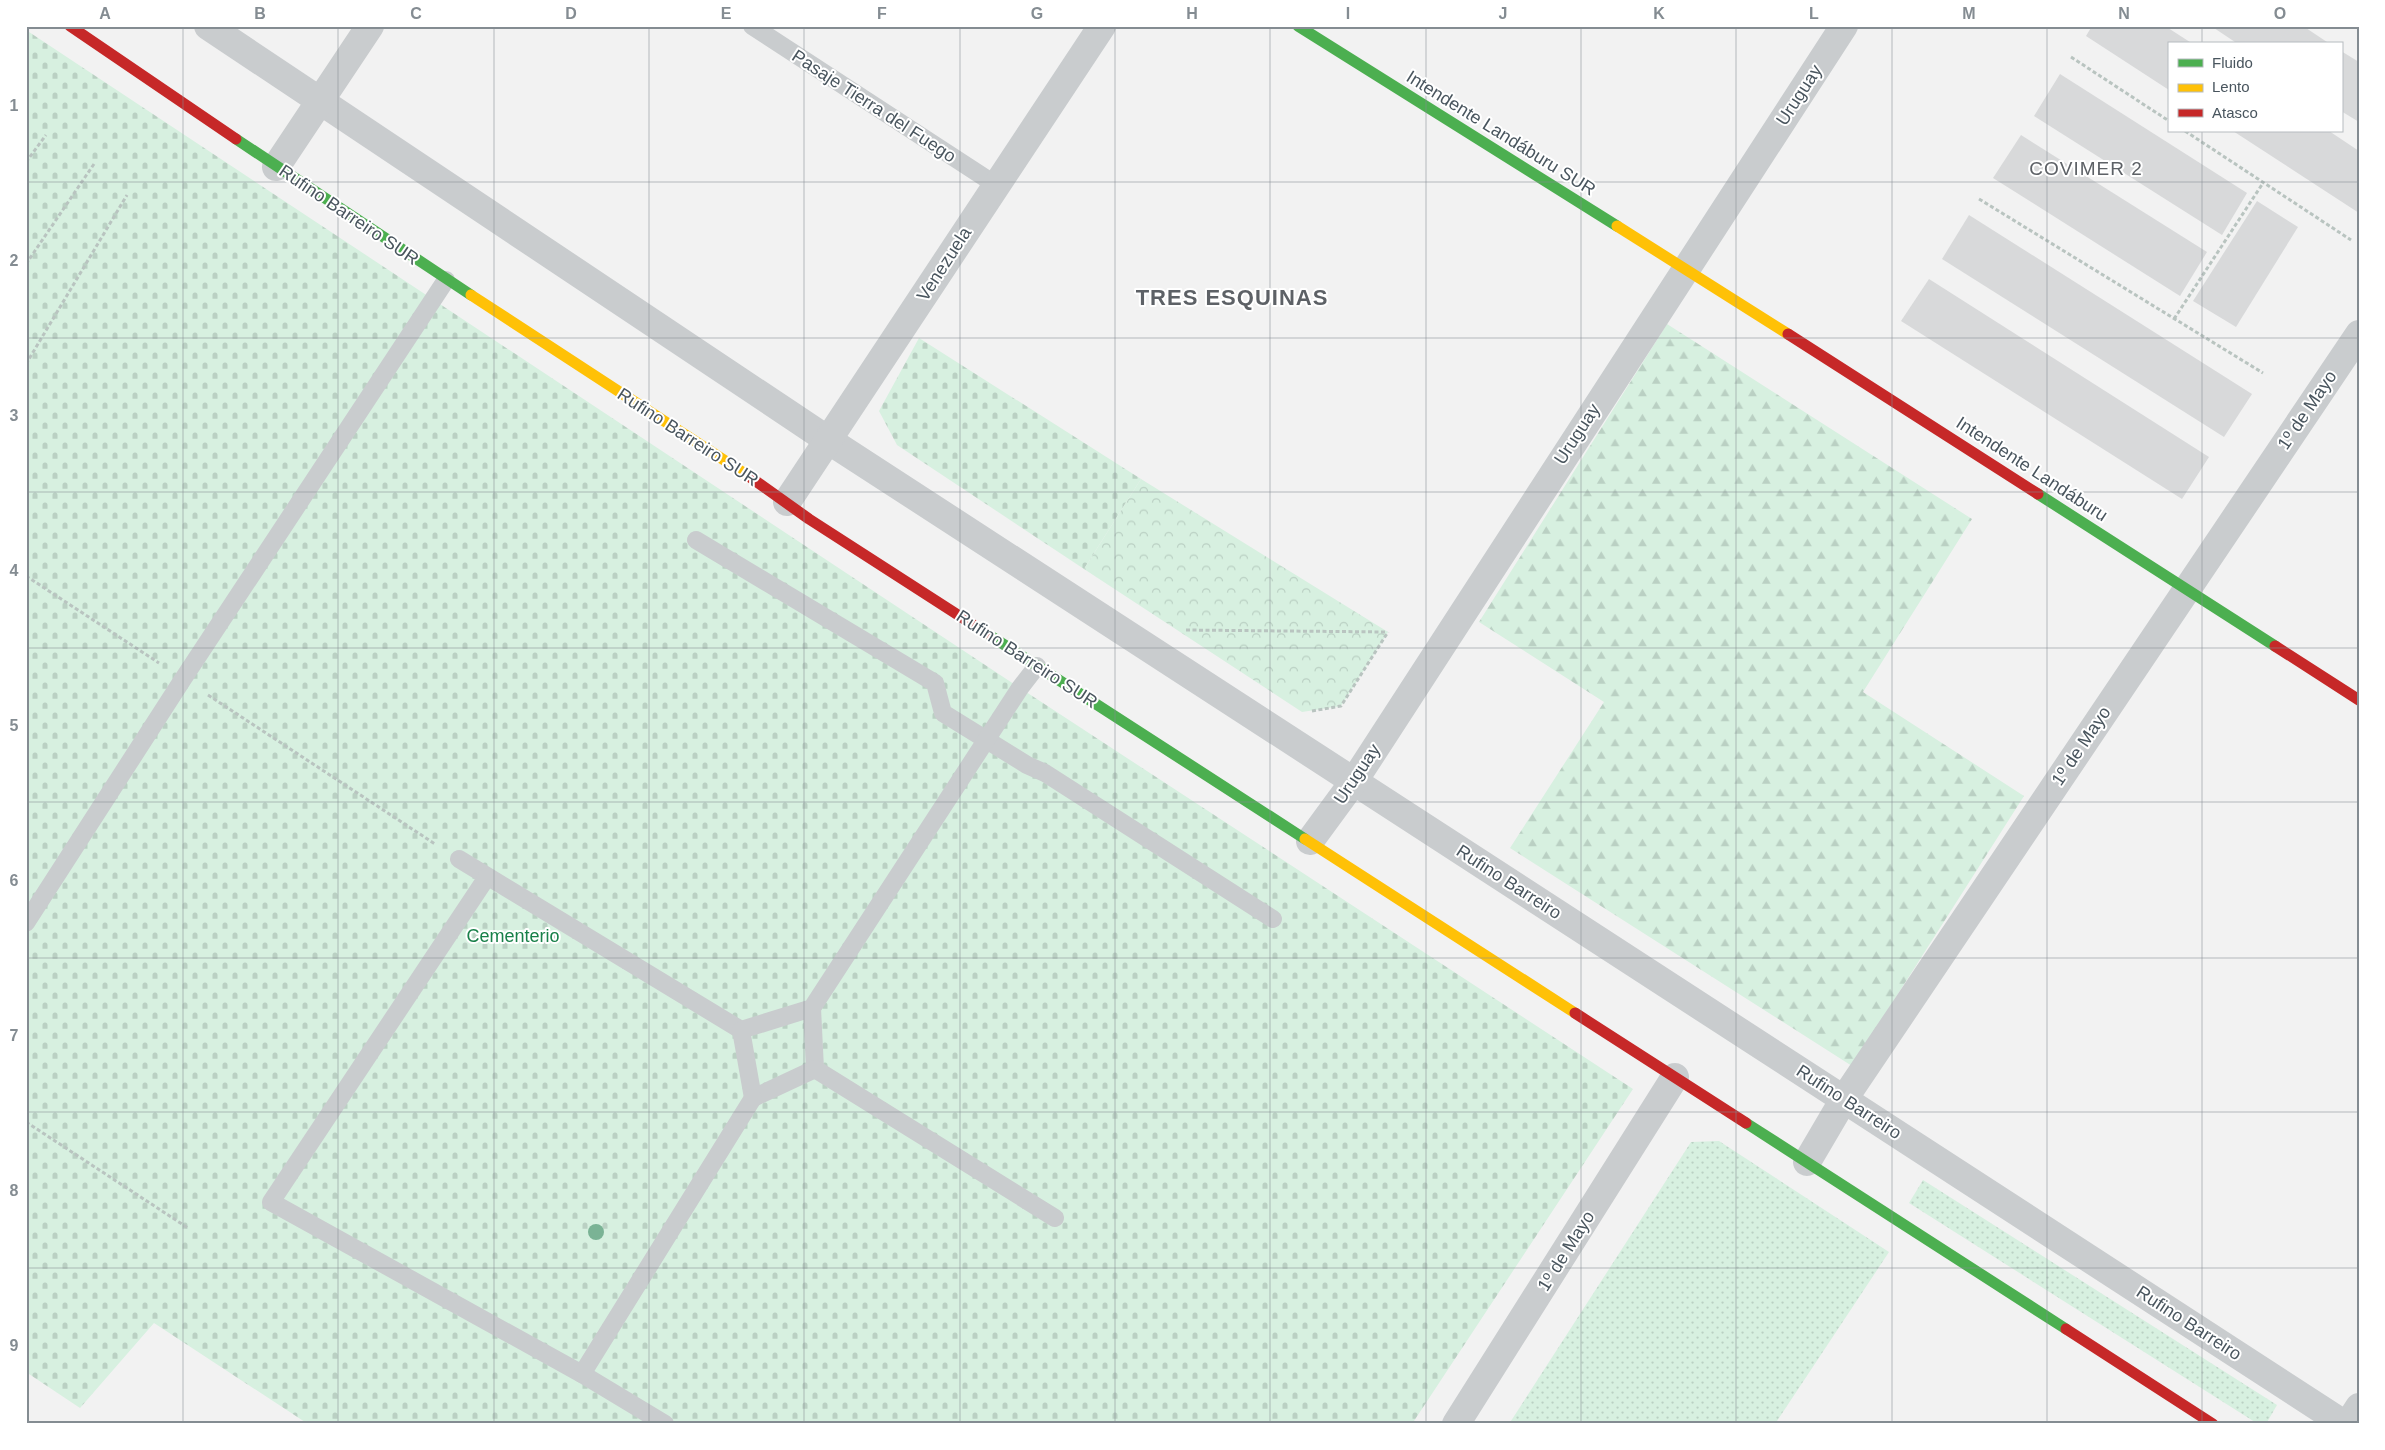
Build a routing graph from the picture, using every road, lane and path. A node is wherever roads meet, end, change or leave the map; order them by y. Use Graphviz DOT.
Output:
graph roads {
  1 [pos="70,26"];
  2 [pos="208,26"];
  3 [pos="370,26"];
  4 [pos="752,26"];
  5 [pos="1102,26"];
  6 [pos="1298,26"];
  7 [pos="1844,26"];
  8 [pos="2071,57"];
  9 [pos="320,101"];
  10 [pos="2168,120"];
  11 [pos="2186,132"];
  12 [pos="46,135"];
  13 [pos="26,162"];
  14 [pos="94,164"];
  15 [pos="276,167"];
  16 [pos="2263,183"];
  17 [pos="996,185"];
  18 [pos="127,195"];
  19 [pos="1979,199"];
  20 [pos="2351,240"];
  21 [pos="26,264"];
  22 [pos="1685,269"];
  23 [pos="446,280"];
  24 [pos="2174,319"];
  25 [pos="2359,334"];
  26 [pos="26,364"];
  27 [pos="2263,373"];
  28 [pos="828,440"];
  29 [pos="787,502"];
  30 [pos="696,540"];
  31 [pos="26,576"];
  32 [pos="2186,589"];
  33 [pos="1177,630"];
  34 [pos="1037,666"];
  35 [pos="184,679"];
  36 [pos="2359,700"];
  37 [pos="1312,711"];
  38 [pos="986,740"];
  39 [pos="1354,781"];
  40 [pos="1310,841"];
  41 [pos="459,859"];
  42 [pos="487,876"];
  43 [pos="1273,919"];
  44 [pos="26,923"];
  45 [pos="812,1008"];
  46 [pos="741,1030"];
  47 [pos="814,1070"];
  48 [pos="1676,1078"];
  49 [pos="753,1098"];
  50 [pos="1844,1099"];
  51 [pos="26,1122"];
  52 [pos="1807,1162"];
  53 [pos="1055,1218"];
  54 [pos="188,1228"];
  55 [pos="582,1374"];
  56 [pos="2359,1407"];
  57 [pos="665,1424"];
  58 [pos="1456,1424"];
  59 [pos="2213,1424"];
  60 [pos="2346,1424"];
  1 -- 15 [label="street, Rufino Barreiro SUR"];
  2 -- 9 [label="street"];
  3 -- 9 [label="street"];
  4 -- 17 [label="lane, Pasaje Tierra del Fuego"];
  5 -- 17 [label="street, Venezuela"];
  6 -- 22 [label="street, Intendente Landáburu SUR"];
  7 -- 22 [label="street, Uruguay"];
  8 -- 10 [label="path"];
  9 -- 15 [label="street"];
  9 -- 28 [label="street"];
  11 -- 16 [label="path"];
  12 -- 13 [label="path"];
  14 -- 21 [label="path"];
  15 -- 23 [label="street, Rufino Barreiro SUR"];
  16 -- 20 [label="path"];
  16 -- 24 [label="path"];
  17 -- 28 [label="street, Venezuela"];
  18 -- 26 [label="path"];
  19 -- 24 [label="path"];
  22 -- 32 [label="street, Intendente Landáburu"];
  22 -- 39 [label="street, Uruguay"];
  23 -- 29 [label="street, Rufino Barreiro SUR"];
  23 -- 35 [label="lane"];
  24 -- 27 [label="path"];
  25 -- 32 [label="street, 1º de Mayo"];
  28 -- 29 [label="street, Venezuela"];
  28 -- 39 [label="street"];
  29 -- 34 [label="street, Rufino Barreiro SUR"];
  30 -- 38 [label="lane"];
  31 -- 35 [label="path"];
  32 -- 36 [label="street, Intendente Landáburu"];
  32 -- 50 [label="street, 1º de Mayo"];
  33 -- 37 [label="path"];
  34 -- 38 [label="lane"];
  34 -- 40 [label="street, Rufino Barreiro SUR"];
  35 -- 41 [label="path"];
  35 -- 44 [label="lane"];
  38 -- 43 [label="lane"];
  38 -- 45 [label="lane"];
  39 -- 40 [label="street, Uruguay"];
  39 -- 50 [label="street, Rufino Barreiro"];
  40 -- 48 [label="street"];
  41 -- 42 [label="lane"];
  42 -- 46 [label="lane"];
  42 -- 55 [label="lane"];
  45 -- 46 [label="lane"];
  45 -- 47 [label="lane"];
  46 -- 49 [label="lane"];
  47 -- 49 [label="lane"];
  47 -- 53 [label="lane"];
  48 -- 52 [label="street"];
  48 -- 58 [label="street, 1º de Mayo"];
  49 -- 55 [label="lane"];
  50 -- 52 [label="street, 1º de Mayo"];
  50 -- 60 [label="street, Rufino Barreiro"];
  51 -- 54 [label="path"];
  52 -- 59 [label="street"];
  55 -- 57 [label="lane"];
  56 -- 60 [label="street"];
}
